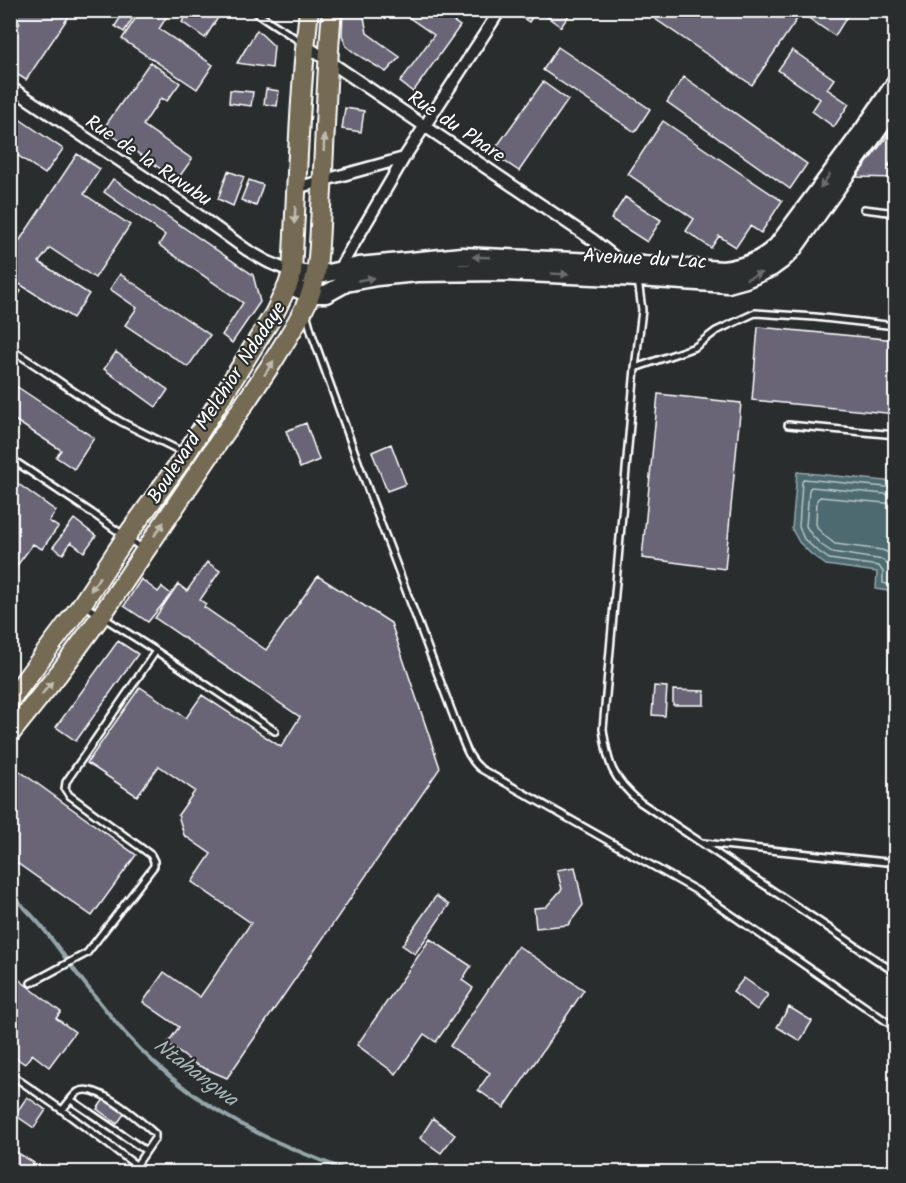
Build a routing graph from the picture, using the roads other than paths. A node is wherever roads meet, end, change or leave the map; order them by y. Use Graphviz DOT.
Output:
graph roads {
  1 [pos="252,10"];
  2 [pos="309,10"];
  3 [pos="332,10"];
  4 [pos="500,10"];
  5 [pos="305,45"];
  6 [pos="327,60"];
  7 [pos="896,82"];
  8 [pos="10,87"];
  9 [pos="896,104"];
  10 [pos="424,126"];
  11 [pos="404,158"];
  12 [pos="847,163"];
  13 [pos="323,180"];
  14 [pos="296,188"];
  15 [pos="864,209"];
  16 [pos="896,213"];
  17 [pos="624,265"];
  18 [pos="338,271"];
  19 [pos="315,276"];
  20 [pos="638,278"];
  21 [pos="290,279"];
  22 [pos="307,301"];
  23 [pos="896,326"];
  24 [pos="10,349"];
  25 [pos="635,368"];
  26 [pos="788,425"];
  27 [pos="896,435"];
  28 [pos="186,454"];
  29 [pos="10,458"];
  30 [pos="126,537"];
  31 [pos="144,550"];
  32 [pos="82,604"];
  33 [pos="101,615"];
  34 [pos="156,651"];
  35 [pos="10,700"];
  36 [pos="275,731"];
  37 [pos="10,734"];
  38 [pos="701,843"];
  39 [pos="896,863"];
  40 [pos="896,973"];
  41 [pos="31,983"];
  42 [pos="896,1028"];
  43 [pos="10,1074"];
  44 [pos="71,1100"];
  45 [pos="62,1110"];
  46 [pos="146,1151"];
  47 [pos="136,1166"];
  48 [pos="145,1173"];
  1 -- 5 [label="lane, Rue du Phare"];
  2 -- 5 [label="main road, Boulevard Melchior Ndadaye"];
  3 -- 6 [label="main road, Boulevard Melchior Ndadaye"];
  4 -- 10 [label="street"];
  5 -- 6 [label="street, Rue du Phare"];
  5 -- 14 [label="main road, Boulevard Melchior Ndadaye"];
  6 -- 10 [label="street, Rue du Phare"];
  13 -- 6 [label="main road, Boulevard Melchior Ndadaye, one-way"];
  7 -- 12 [label="main road, Avenue du Lac"];
  8 -- 21 [label="street, Rue de la Ruvubu"];
  9 -- 12 [label="main road, Avenue du Lac"];
  10 -- 11 [label="street"];
  10 -- 17 [label="street, Rue du Phare"];
  11 -- 13 [label="street"];
  11 -- 18 [label="street"];
  12 -- 17 [label="main road, Avenue du Lac, one-way"];
  20 -- 12 [label="main road, Avenue du Lac, one-way"];
  13 -- 14 [label="street"];
  13 -- 19 [label="main road, Boulevard Melchior Ndadaye"];
  14 -- 21 [label="main road, Boulevard Melchior Ndadaye, one-way"];
  15 -- 16 [label="lane"];
  17 -- 18 [label="main road, Avenue du Lac, one-way"];
  17 -- 20 [label="street, Rue du Phare"];
  18 -- 19 [label="main road, Avenue du Lac"];
  19 -- 21 [label="main road"];
  19 -- 22 [label="main road, Boulevard Melchior Ndadaye"];
  22 -- 20 [label="main road, Avenue du Lac, one-way"];
  20 -- 25 [label="lane"];
  21 -- 22 [label="main road"];
  21 -- 28 [label="main road, Boulevard Melchior Ndadaye"];
  31 -- 22 [label="main road, Boulevard Melchior Ndadaye, one-way"];
  22 -- 42 [label="lane"];
  23 -- 25 [label="lane"];
  24 -- 28 [label="lane"];
  25 -- 38 [label="lane"];
  26 -- 27 [label="lane"];
  28 -- 30 [label="main road, Boulevard Melchior Ndadaye"];
  29 -- 30 [label="lane"];
  30 -- 31 [label="lane"];
  30 -- 32 [label="main road, Boulevard Melchior Ndadaye, one-way"];
  31 -- 33 [label="main road, Boulevard Melchior Ndadaye"];
  32 -- 33 [label="lane"];
  32 -- 35 [label="main road, Boulevard Melchior Ndadaye"];
  33 -- 34 [label="lane"];
  37 -- 33 [label="main road, Boulevard Melchior Ndadaye, one-way"];
  34 -- 36 [label="lane"];
  34 -- 41 [label="lane"];
  38 -- 39 [label="lane"];
  38 -- 40 [label="lane"];
  43 -- 45 [label="lane"];
  44 -- 45 [label="lane"];
  44 -- 46 [label="lane"];
  44 -- 46 [label="lane"];
  45 -- 47 [label="lane"];
  46 -- 47 [label="lane"];
  47 -- 48 [label="lane"];
}
